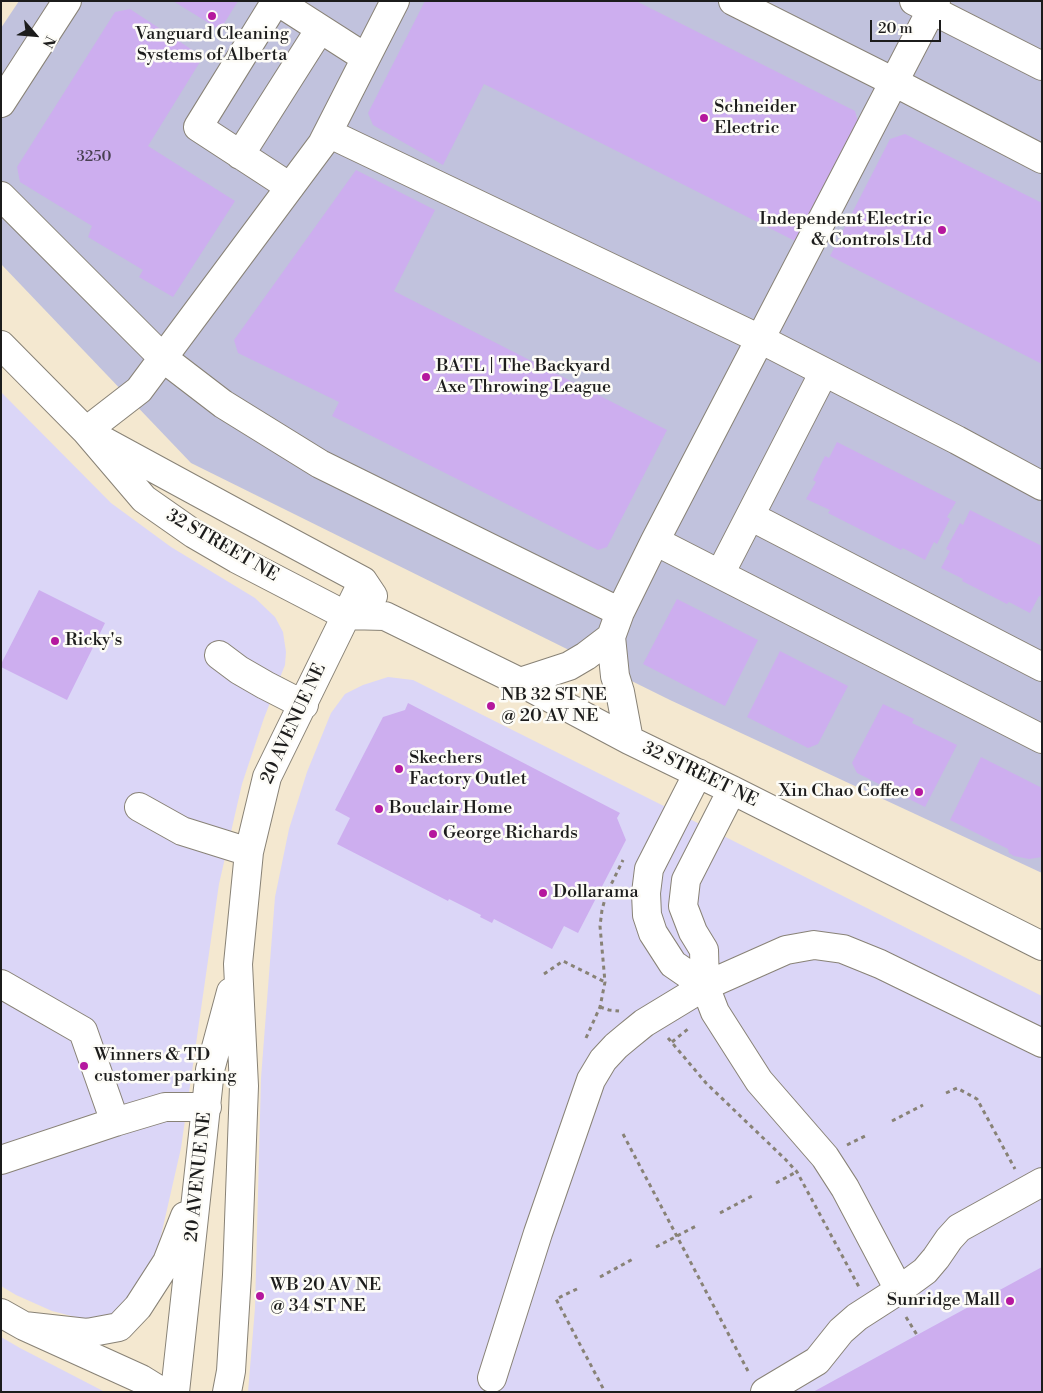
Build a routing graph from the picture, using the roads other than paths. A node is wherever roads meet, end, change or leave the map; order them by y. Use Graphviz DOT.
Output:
graph roads {
  1 [pos="67,1"];
  2 [pos="276,1"];
  3 [pos="395,1"];
  4 [pos="733,1"];
  5 [pos="927,4"];
  6 [pos="320,29"];
  7 [pos="366,58"];
  8 [pos="1042,66"];
  9 [pos="894,82"];
  10 [pos="1,104"];
  11 [pos="328,133"];
  12 [pos="240,155"];
  13 [pos="1042,159"];
  14 [pos="290,187"];
  15 [pos="1,196"];
  16 [pos="760,339"];
  17 [pos="1,346"];
  18 [pos="163,358"];
  19 [pos="824,372"];
  20 [pos="86,431"];
  21 [pos="1042,486"];
  22 [pos="750,516"];
  23 [pos="655,541"];
  24 [pos="720,574"];
  25 [pos="363,581"];
  26 [pos="346,616"];
  27 [pos="385,616"];
  28 [pos="615,624"];
  29 [pos="219,654"];
  30 [pos="1042,667"];
  31 [pos="520,682"];
  32 [pos="304,704"];
  33 [pos="1042,739"];
  34 [pos="629,740"];
  35 [pos="698,774"];
  36 [pos="732,790"];
  37 [pos="139,807"];
  38 [pos="249,852"];
  39 [pos="1042,946"];
  40 [pos="238,964"];
  41 [pos="1,984"];
  42 [pos="705,986"];
  43 [pos="1042,1043"];
  44 [pos="207,1107"];
  45 [pos="115,1122"];
  46 [pos="1,1160"];
  47 [pos="1042,1182"];
  48 [pos="197,1187"];
  49 [pos="899,1290"];
  50 [pos="13,1319"];
  51 [pos="492,1378"];
  52 [pos="759,1386"];
  53 [pos="162,1392"];
  54 [pos="175,1392"];
  55 [pos="227,1392"];
  1 -- 10 [label="street"];
  2 -- 6 [label="street"];
  2 -- 12 [label="street"];
  3 -- 7 [label="street"];
  4 -- 9 [label="street"];
  5 -- 8 [label="street"];
  5 -- 9 [label="street"];
  6 -- 7 [label="street"];
  6 -- 12 [label="street"];
  7 -- 11 [label="street"];
  9 -- 13 [label="street"];
  9 -- 16 [label="street"];
  11 -- 14 [label="street"];
  11 -- 16 [label="street"];
  12 -- 14 [label="street"];
  14 -- 18 [label="street"];
  15 -- 18 [label="street"];
  16 -- 19 [label="street"];
  16 -- 23 [label="street"];
  17 -- 20 [label="street, 32 STREET NE"];
  18 -- 20 [label="street"];
  18 -- 28 [label="street"];
  19 -- 21 [label="street"];
  19 -- 22 [label="street"];
  20 -- 25 [label="street, 32 STREET NE"];
  20 -- 26 [label="street, 32 STREET NE"];
  22 -- 24 [label="street"];
  22 -- 30 [label="street"];
  23 -- 24 [label="street"];
  23 -- 28 [label="street"];
  24 -- 33 [label="street"];
  25 -- 26 [label="street, 20 AVENUE NE"];
  25 -- 27 [label="street, 32 STREET NE"];
  26 -- 27 [label="street, 32 STREET NE"];
  26 -- 32 [label="street, 20 AVENUE NE"];
  27 -- 31 [label="street, 32 STREET NE"];
  28 -- 31 [label="street"];
  28 -- 34 [label="street"];
  29 -- 32 [label="street"];
  31 -- 34 [label="street, 32 STREET NE"];
  32 -- 38 [label="street, 20 AVENUE NE"];
  34 -- 35 [label="street, 32 STREET NE"];
  35 -- 36 [label="street, 32 STREET NE"];
  35 -- 42 [label="street"];
  36 -- 39 [label="street, 32 STREET NE"];
  36 -- 42 [label="street"];
  37 -- 38 [label="street"];
  38 -- 40 [label="street, 20 AVENUE NE"];
  40 -- 44 [label="street, 20 AVENUE NE"];
  40 -- 55 [label="street, 20 AVENUE NE"];
  41 -- 45 [label="street"];
  42 -- 43 [label="street"];
  42 -- 49 [label="street"];
  42 -- 51 [label="street"];
  44 -- 45 [label="street"];
  44 -- 48 [label="street, 20 AVENUE NE"];
  45 -- 46 [label="street"];
  47 -- 49 [label="street"];
  48 -- 50 [label="street"];
  48 -- 54 [label="street, 20 AVENUE NE"];
  49 -- 52 [label="street"];
  50 -- 53 [label="street"];
}
